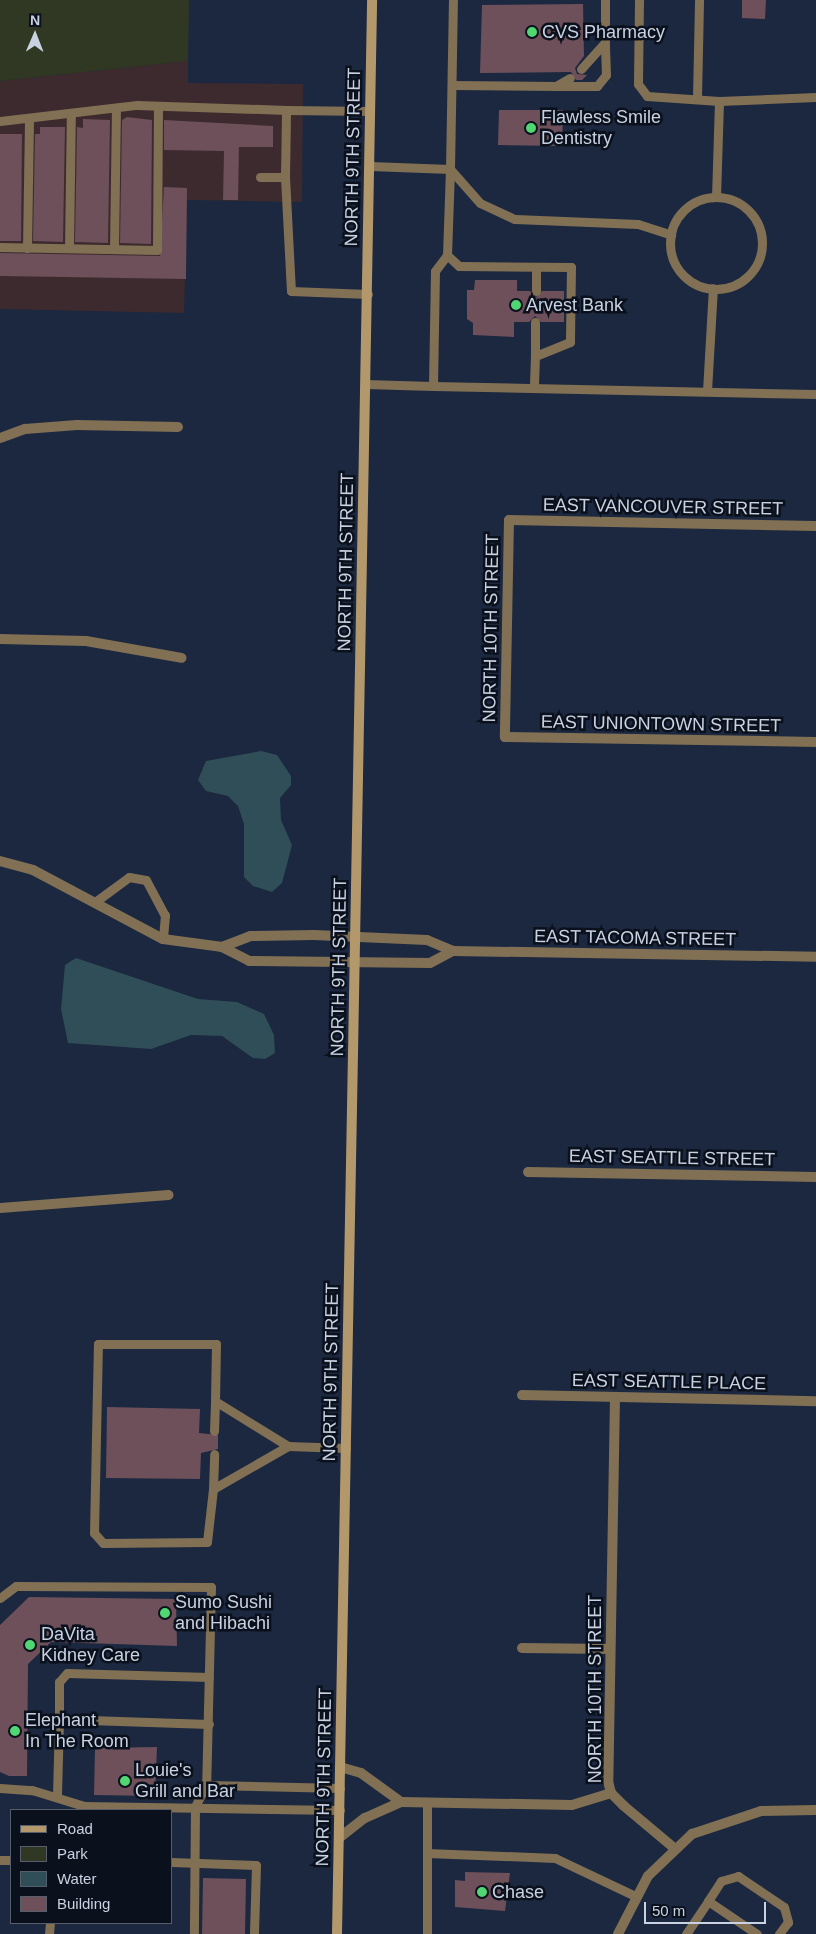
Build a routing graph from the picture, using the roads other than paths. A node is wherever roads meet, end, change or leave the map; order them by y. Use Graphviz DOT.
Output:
graph roads {
  1 [pos="372,0"];
  2 [pos="453,0"];
  3 [pos="605,0"];
  4 [pos="640,0"];
  5 [pos="699,0"];
  6 [pos="605,42"];
  7 [pos="580,68"];
  8 [pos="570,78"];
  9 [pos="452,85"];
  10 [pos="556,86"];
  11 [pos="816,97"];
  12 [pos="698,98"];
  13 [pos="718,101"];
  14 [pos="158,106"];
  15 [pos="116,108"];
  16 [pos="286,110"];
  17 [pos="370,111"];
  18 [pos="72,113"];
  19 [pos="29,118"];
  20 [pos="0,121"];
  21 [pos="370,166"];
  22 [pos="450,169"];
  23 [pos="260,177"];
  24 [pos="285,177"];
  25 [pos="716,197"];
  26 [pos="671,234"];
  27 [pos="0,247"];
  28 [pos="27,248"];
  29 [pos="69,248"];
  30 [pos="114,249"];
  31 [pos="447,255"];
  32 [pos="536,267"];
  33 [pos="713,288"];
  34 [pos="536,291"];
  35 [pos="368,294"];
  36 [pos="535,322"];
  37 [pos="535,356"];
  38 [pos="365,384"];
  39 [pos="433,386"];
  40 [pos="534,387"];
  41 [pos="707,391"];
  42 [pos="816,394"];
  43 [pos="178,427"];
  44 [pos="0,438"];
  45 [pos="509,520"];
  46 [pos="816,526"];
  47 [pos="0,639"];
  48 [pos="182,658"];
  49 [pos="505,738"];
  50 [pos="816,742"];
  51 [pos="0,861"];
  52 [pos="95,902"];
  53 [pos="356,937"];
  54 [pos="163,938"];
  55 [pos="222,947"];
  56 [pos="453,951"];
  57 [pos="816,957"];
  58 [pos="355,964"];
  59 [pos="528,1172"];
  60 [pos="816,1177"];
  61 [pos="169,1195"];
  62 [pos="0,1208"];
  63 [pos="522,1395"];
  64 [pos="615,1398"];
  65 [pos="816,1400"];
  66 [pos="215,1401"];
  67 [pos="214,1431"];
  68 [pos="288,1446"];
  69 [pos="346,1448"];
  70 [pos="214,1454"];
  71 [pos="213,1489"];
  72 [pos="0,1598"];
  73 [pos="522,1648"];
  74 [pos="610,1649"];
  75 [pos="209,1676"];
  76 [pos="59,1719"];
  77 [pos="208,1724"];
  78 [pos="340,1767"];
  79 [pos="206,1784"];
  80 [pos="0,1788"];
  81 [pos="340,1788"];
  82 [pos="611,1793"];
  83 [pos="58,1795"];
  84 [pos="401,1802"];
  85 [pos="427,1802"];
  86 [pos="195,1807"];
  87 [pos="340,1810"];
  88 [pos="816,1810"];
  89 [pos="339,1838"];
  90 [pos="674,1848"];
  91 [pos="427,1853"];
  92 [pos="172,1862"];
  93 [pos="194,1862"];
  94 [pos="635,1896"];
  95 [pos="708,1901"];
  96 [pos="194,1934"];
  97 [pos="254,1934"];
  98 [pos="337,1934"];
  99 [pos="426,1934"];
  100 [pos="618,1934"];
  101 [pos="686,1934"];
  102 [pos="756,1934"];
  103 [pos="779,1934"];
  1 -- 17 [label="main road, NORTH 9TH STREET"];
  2 -- 9 [label="lane"];
  3 -- 6 [label="lane"];
  4 -- 12 [label="lane"];
  5 -- 12 [label="lane"];
  6 -- 7 [label="lane"];
  6 -- 10 [label="lane"];
  8 -- 10 [label="lane"];
  9 -- 10 [label="lane"];
  9 -- 22 [label="lane"];
  11 -- 13 [label="lane"];
  12 -- 13 [label="lane"];
  13 -- 25 [label="lane"];
  14 -- 15 [label="lane"];
  14 -- 16 [label="lane"];
  14 -- 30 [label="lane"];
  15 -- 18 [label="lane"];
  15 -- 30 [label="lane"];
  16 -- 17 [label="lane"];
  16 -- 24 [label="lane"];
  17 -- 21 [label="main road, NORTH 9TH STREET"];
  18 -- 19 [label="lane"];
  18 -- 29 [label="lane"];
  19 -- 20 [label="lane"];
  19 -- 28 [label="lane"];
  21 -- 22 [label="lane"];
  21 -- 35 [label="main road, NORTH 9TH STREET"];
  22 -- 26 [label="lane"];
  22 -- 31 [label="lane"];
  23 -- 24 [label="lane"];
  24 -- 35 [label="lane"];
  25 -- 26 [label="lane"];
  25 -- 33 [label="lane"];
  26 -- 33 [label="lane"];
  27 -- 28 [label="lane"];
  28 -- 29 [label="lane"];
  29 -- 30 [label="lane"];
  31 -- 32 [label="lane"];
  31 -- 39 [label="lane"];
  32 -- 34 [label="lane"];
  32 -- 37 [label="lane"];
  33 -- 41 [label="lane"];
  35 -- 38 [label="main road, NORTH 9TH STREET"];
  36 -- 37 [label="lane"];
  37 -- 40 [label="lane"];
  38 -- 39 [label="lane"];
  38 -- 53 [label="main road, NORTH 9TH STREET"];
  39 -- 40 [label="lane"];
  40 -- 41 [label="lane"];
  41 -- 42 [label="lane"];
  43 -- 44 [label="street"];
  45 -- 46 [label="street, EAST VANCOUVER STREET"];
  45 -- 49 [label="street, NORTH 10TH STREET"];
  47 -- 48 [label="street"];
  49 -- 50 [label="street, EAST UNIONTOWN STREET"];
  51 -- 52 [label="street, EAST TACOMA STREET"];
  52 -- 54 [label="street, EAST TACOMA STREET"];
  52 -- 54 [label="lane"];
  53 -- 55 [label="street, EAST TACOMA STREET"];
  53 -- 56 [label="street, EAST TACOMA STREET"];
  53 -- 58 [label="main road, NORTH 9TH STREET"];
  54 -- 55 [label="street, EAST TACOMA STREET"];
  55 -- 58 [label="street, EAST TACOMA STREET"];
  56 -- 57 [label="street, EAST TACOMA STREET"];
  56 -- 58 [label="street, EAST TACOMA STREET"];
  58 -- 69 [label="main road, NORTH 9TH STREET"];
  59 -- 60 [label="street, EAST SEATTLE STREET"];
  61 -- 62 [label="street"];
  63 -- 64 [label="street, EAST SEATTLE PLACE"];
  64 -- 65 [label="street, EAST SEATTLE PLACE"];
  64 -- 74 [label="street, NORTH 10TH STREET"];
  66 -- 67 [label="lane"];
  66 -- 68 [label="lane"];
  66 -- 71 [label="lane"];
  68 -- 69 [label="lane"];
  68 -- 71 [label="lane"];
  69 -- 78 [label="main road, NORTH 9TH STREET"];
  70 -- 71 [label="lane"];
  72 -- 75 [label="lane"];
  73 -- 74 [label="street"];
  74 -- 82 [label="street, NORTH 10TH STREET"];
  75 -- 76 [label="lane"];
  75 -- 77 [label="lane"];
  76 -- 77 [label="lane"];
  76 -- 83 [label="lane"];
  77 -- 79 [label="lane"];
  78 -- 81 [label="main road, NORTH 9TH STREET"];
  78 -- 84 [label="street"];
  79 -- 81 [label="lane"];
  79 -- 86 [label="lane"];
  80 -- 83 [label="lane"];
  81 -- 87 [label="main road, NORTH 9TH STREET"];
  82 -- 85 [label="street"];
  82 -- 90 [label="street, NORTH 10TH STREET"];
  83 -- 86 [label="lane"];
  84 -- 85 [label="street"];
  84 -- 89 [label="street"];
  85 -- 91 [label="lane"];
  86 -- 87 [label="lane"];
  86 -- 93 [label="lane"];
  87 -- 89 [label="main road, NORTH 9TH STREET"];
  88 -- 90 [label="street"];
  89 -- 98 [label="main road, NORTH 9TH STREET"];
  90 -- 94 [label="street"];
  91 -- 94 [label="lane"];
  91 -- 99 [label="lane"];
  92 -- 93 [label="lane"];
  93 -- 96 [label="lane"];
  93 -- 97 [label="lane"];
  94 -- 100 [label="street"];
  95 -- 101 [label="lane"];
  95 -- 102 [label="lane"];
  95 -- 103 [label="lane"];
}
